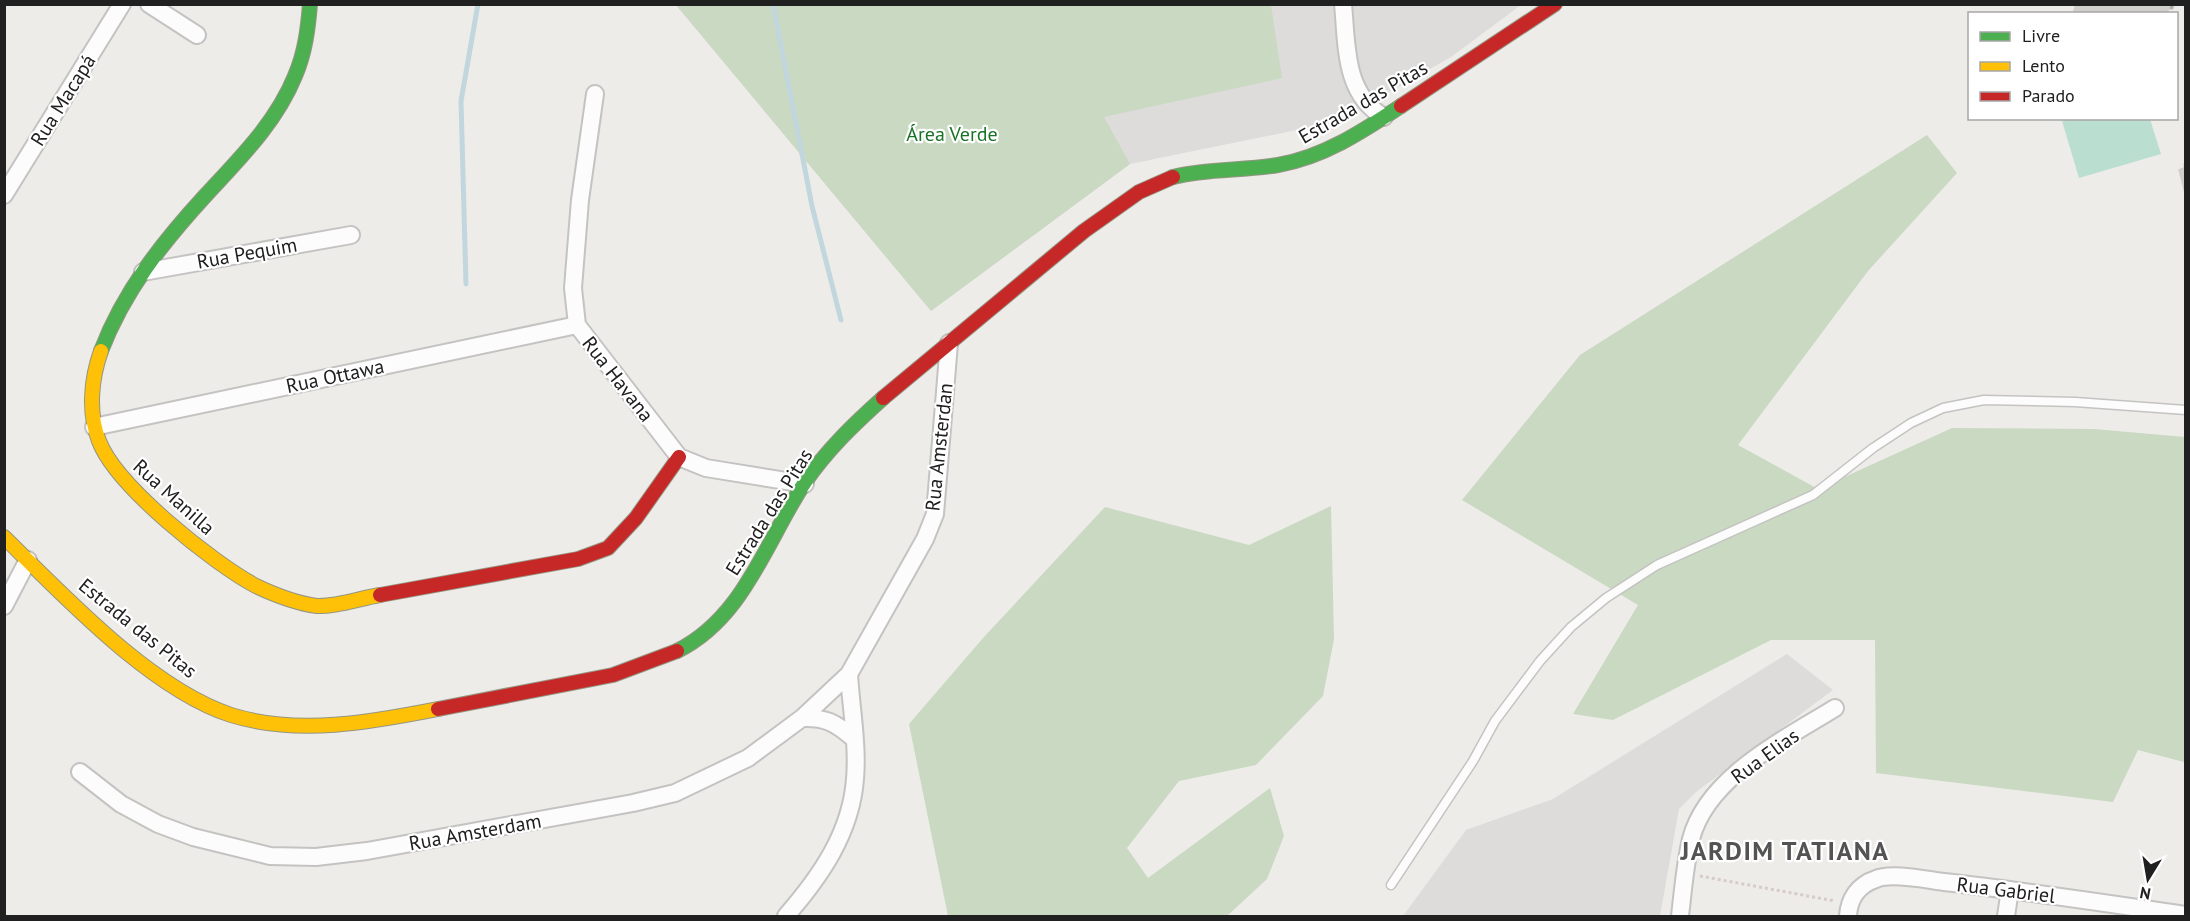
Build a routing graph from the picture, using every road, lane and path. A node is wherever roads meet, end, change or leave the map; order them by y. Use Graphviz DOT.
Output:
graph roads {
  1 [pos="122,4"];
  2 [pos="149,4"];
  3 [pos="310,4"];
  4 [pos="1343,4"];
  5 [pos="1555,4"];
  6 [pos="197,35"];
  7 [pos="595,94"];
  8 [pos="1384,117"];
  9 [pos="4,195"];
  10 [pos="351,235"];
  11 [pos="143,272"];
  12 [pos="576,325"];
  13 [pos="949,344"];
  14 [pos="2186,410"];
  15 [pos="94,428"];
  16 [pos="680,457"];
  17 [pos="805,484"];
  18 [pos="4,537"];
  19 [pos="28,560"];
  20 [pos="4,606"];
  21 [pos="849,674"];
  22 [pos="1835,708"];
  23 [pos="802,718"];
  24 [pos="854,738"];
  25 [pos="80,772"];
  26 [pos="1685,874"];
  27 [pos="1391,885"];
  28 [pos="2010,890"];
  29 [pos="1848,910"];
  30 [pos="2186,915"];
  31 [pos="786,916"];
  32 [pos="1680,916"];
  33 [pos="2006,916"];
  1 -- 9 [label="street, Rua Macapá"];
  2 -- 6 [label="street"];
  3 -- 11 [label="main road, Rua Manilla"];
  4 -- 8 [label="street"];
  5 -- 8 [label="main road, Estrada das Pitas"];
  7 -- 12 [label="street, Rua Havana"];
  8 -- 13 [label="main road, Estrada das Pitas"];
  10 -- 11 [label="street, Rua Pequim"];
  11 -- 15 [label="main road, Rua Manilla"];
  12 -- 15 [label="street, Rua Ottawa"];
  12 -- 16 [label="street, Rua Havana"];
  13 -- 17 [label="main road, Estrada das Pitas"];
  13 -- 21 [label="street, Rua Amsterdan"];
  14 -- 27 [label="lane"];
  15 -- 16 [label="main road, Rua Manilla"];
  16 -- 17 [label="street, Rua Havana"];
  17 -- 19 [label="main road, Estrada das Pitas"];
  18 -- 19 [label="main road, Estrada das Pitas"];
  19 -- 20 [label="street"];
  21 -- 23 [label="street, Rua Amsterdam"];
  21 -- 24 [label="street"];
  22 -- 26 [label="street, Rua Elias"];
  23 -- 24 [label="street"];
  23 -- 25 [label="street, Rua Amsterdam"];
  24 -- 31 [label="street"];
  26 -- 29 [label="path"];
  26 -- 32 [label="street, Rua Elias"];
  28 -- 29 [label="street, Rua Gabriel"];
  28 -- 30 [label="street, Rua Gabriel"];
  28 -- 33 [label="street"];
}
